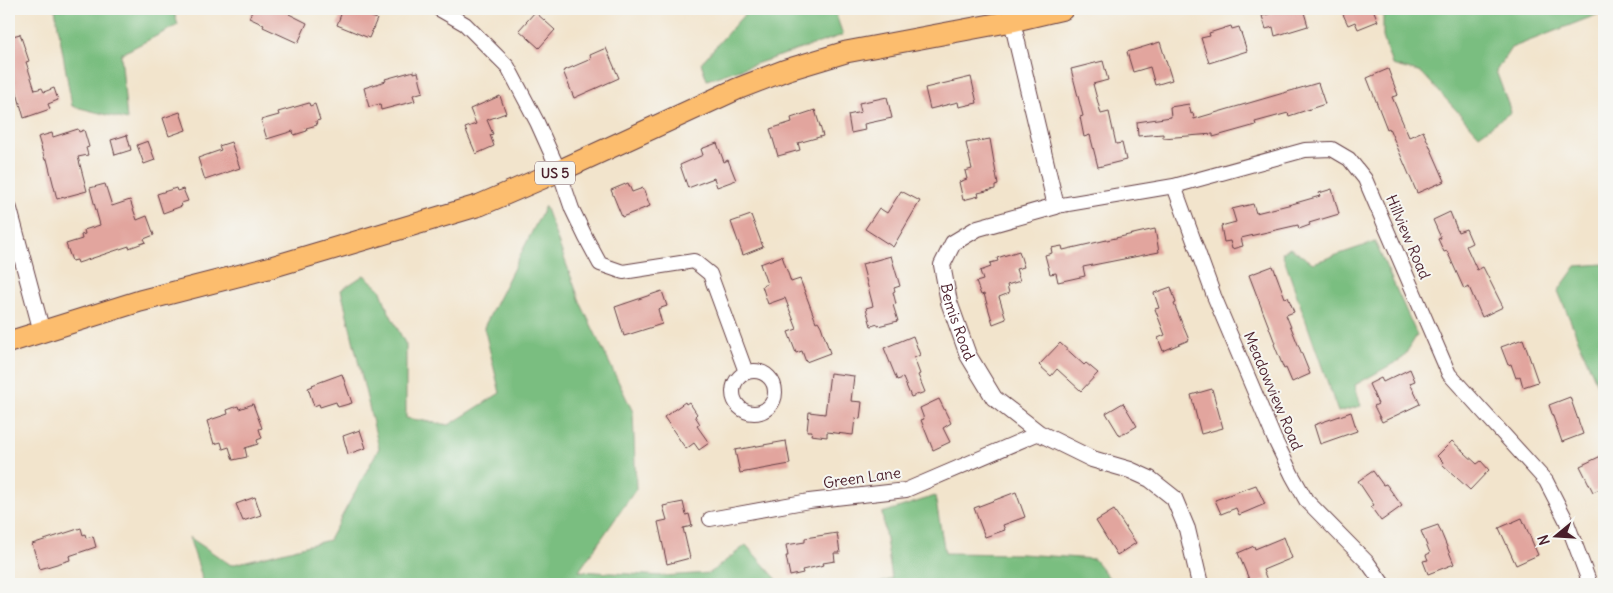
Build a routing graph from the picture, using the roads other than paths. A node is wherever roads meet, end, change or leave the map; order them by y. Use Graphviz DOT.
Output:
graph roads {
  1 [pos="439,9"];
  2 [pos="1063,9"];
  3 [pos="1010,15"];
  4 [pos="560,171"];
  5 [pos="1174,186"];
  6 [pos="1056,206"];
  7 [pos="9,209"];
  8 [pos="42,332"];
  9 [pos="9,342"];
  10 [pos="746,372"];
  11 [pos="1038,433"];
  12 [pos="710,519"];
  13 [pos="1200,584"];
  14 [pos="1383,584"];
  15 [pos="1590,584"];
  1 -- 4 [label="street"];
  2 -- 3 [label="main road, US 5"];
  3 -- 4 [label="main road, US 5"];
  3 -- 6 [label="street"];
  4 -- 8 [label="main road, US 5"];
  4 -- 10 [label="street"];
  5 -- 6 [label="street, Hillview Road"];
  5 -- 14 [label="street, Meadowview Road"];
  5 -- 15 [label="street, Hillview Road"];
  6 -- 11 [label="street, Bemis Road"];
  7 -- 8 [label="street"];
  8 -- 9 [label="main road, US 5"];
  11 -- 12 [label="street, Green Lane"];
  11 -- 13 [label="street, Bemis Road"];
}
